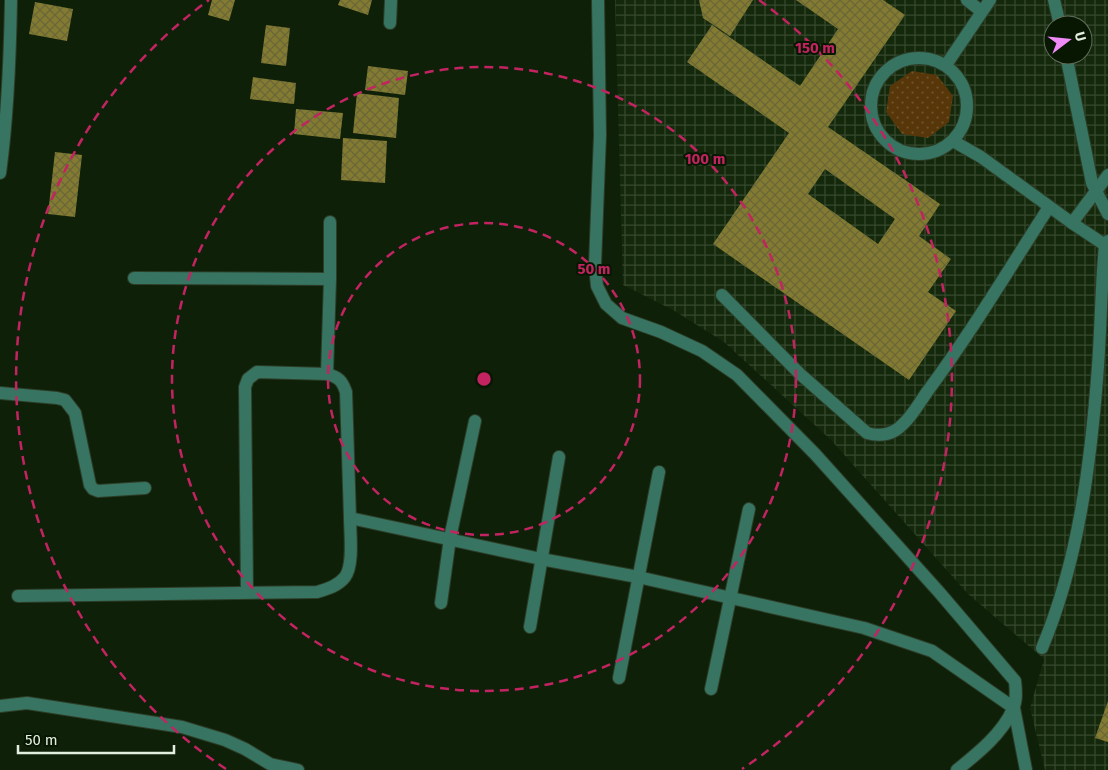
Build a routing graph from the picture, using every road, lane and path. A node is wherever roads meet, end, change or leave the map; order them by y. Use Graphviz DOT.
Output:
graph roads {
  1 [pos="11,0"];
  2 [pos="390,0"];
  3 [pos="598,0"];
  4 [pos="967,0"];
  5 [pos="990,0"];
  6 [pos="1054,0"];
  7 [pos="982,11"];
  8 [pos="1058,15"];
  9 [pos="390,23"];
  10 [pos="946,65"];
  11 [pos="1068,65"];
  12 [pos="953,141"];
  13 [pos="0,173"];
  14 [pos="1108,175"];
  15 [pos="1095,192"];
  16 [pos="1049,207"];
  17 [pos="1108,214"];
  18 [pos="330,222"];
  19 [pos="1072,223"];
  20 [pos="1107,244"];
  21 [pos="134,278"];
  22 [pos="330,279"];
  23 [pos="722,295"];
  24 [pos="326,374"];
  25 [pos="0,393"];
  26 [pos="475,421"];
  27 [pos="559,458"];
  28 [pos="659,472"];
  29 [pos="145,488"];
  30 [pos="749,508"];
  31 [pos="350,518"];
  32 [pos="450,538"];
  33 [pos="541,558"];
  34 [pos="638,577"];
  35 [pos="247,592"];
  36 [pos="18,596"];
  37 [pos="732,598"];
  38 [pos="441,603"];
  39 [pos="530,627"];
  40 [pos="1042,648"];
  41 [pos="619,678"];
  42 [pos="711,689"];
  43 [pos="0,706"];
  44 [pos="1014,708"];
  45 [pos="270,767"];
  46 [pos="298,770"];
  47 [pos="957,770"];
  48 [pos="1026,770"];
  1 -- 13 [label="street"];
  2 -- 9 [label="street"];
  3 -- 44 [label="street"];
  4 -- 7 [label="street"];
  5 -- 7 [label="street"];
  6 -- 8 [label="street"];
  7 -- 10 [label="street"];
  10 -- 12 [label="street"];
  10 -- 12 [label="street"];
  11 -- 15 [label="street"];
  12 -- 16 [label="street"];
  14 -- 15 [label="street"];
  15 -- 17 [label="street"];
  15 -- 19 [label="street"];
  16 -- 19 [label="street"];
  16 -- 23 [label="street"];
  18 -- 22 [label="street"];
  19 -- 20 [label="street"];
  20 -- 40 [label="street"];
  21 -- 22 [label="street"];
  22 -- 24 [label="street"];
  24 -- 31 [label="street"];
  24 -- 35 [label="street"];
  25 -- 29 [label="street"];
  26 -- 32 [label="street"];
  27 -- 33 [label="street"];
  28 -- 34 [label="street"];
  30 -- 37 [label="street"];
  31 -- 32 [label="street"];
  31 -- 35 [label="street"];
  32 -- 33 [label="street"];
  32 -- 38 [label="street"];
  33 -- 34 [label="street"];
  33 -- 39 [label="street"];
  34 -- 37 [label="street"];
  34 -- 41 [label="street"];
  35 -- 36 [label="street"];
  37 -- 42 [label="street"];
  37 -- 44 [label="street"];
  43 -- 45 [label="street"];
  44 -- 47 [label="street"];
  44 -- 48 [label="street"];
  45 -- 46 [label="street"];
}
